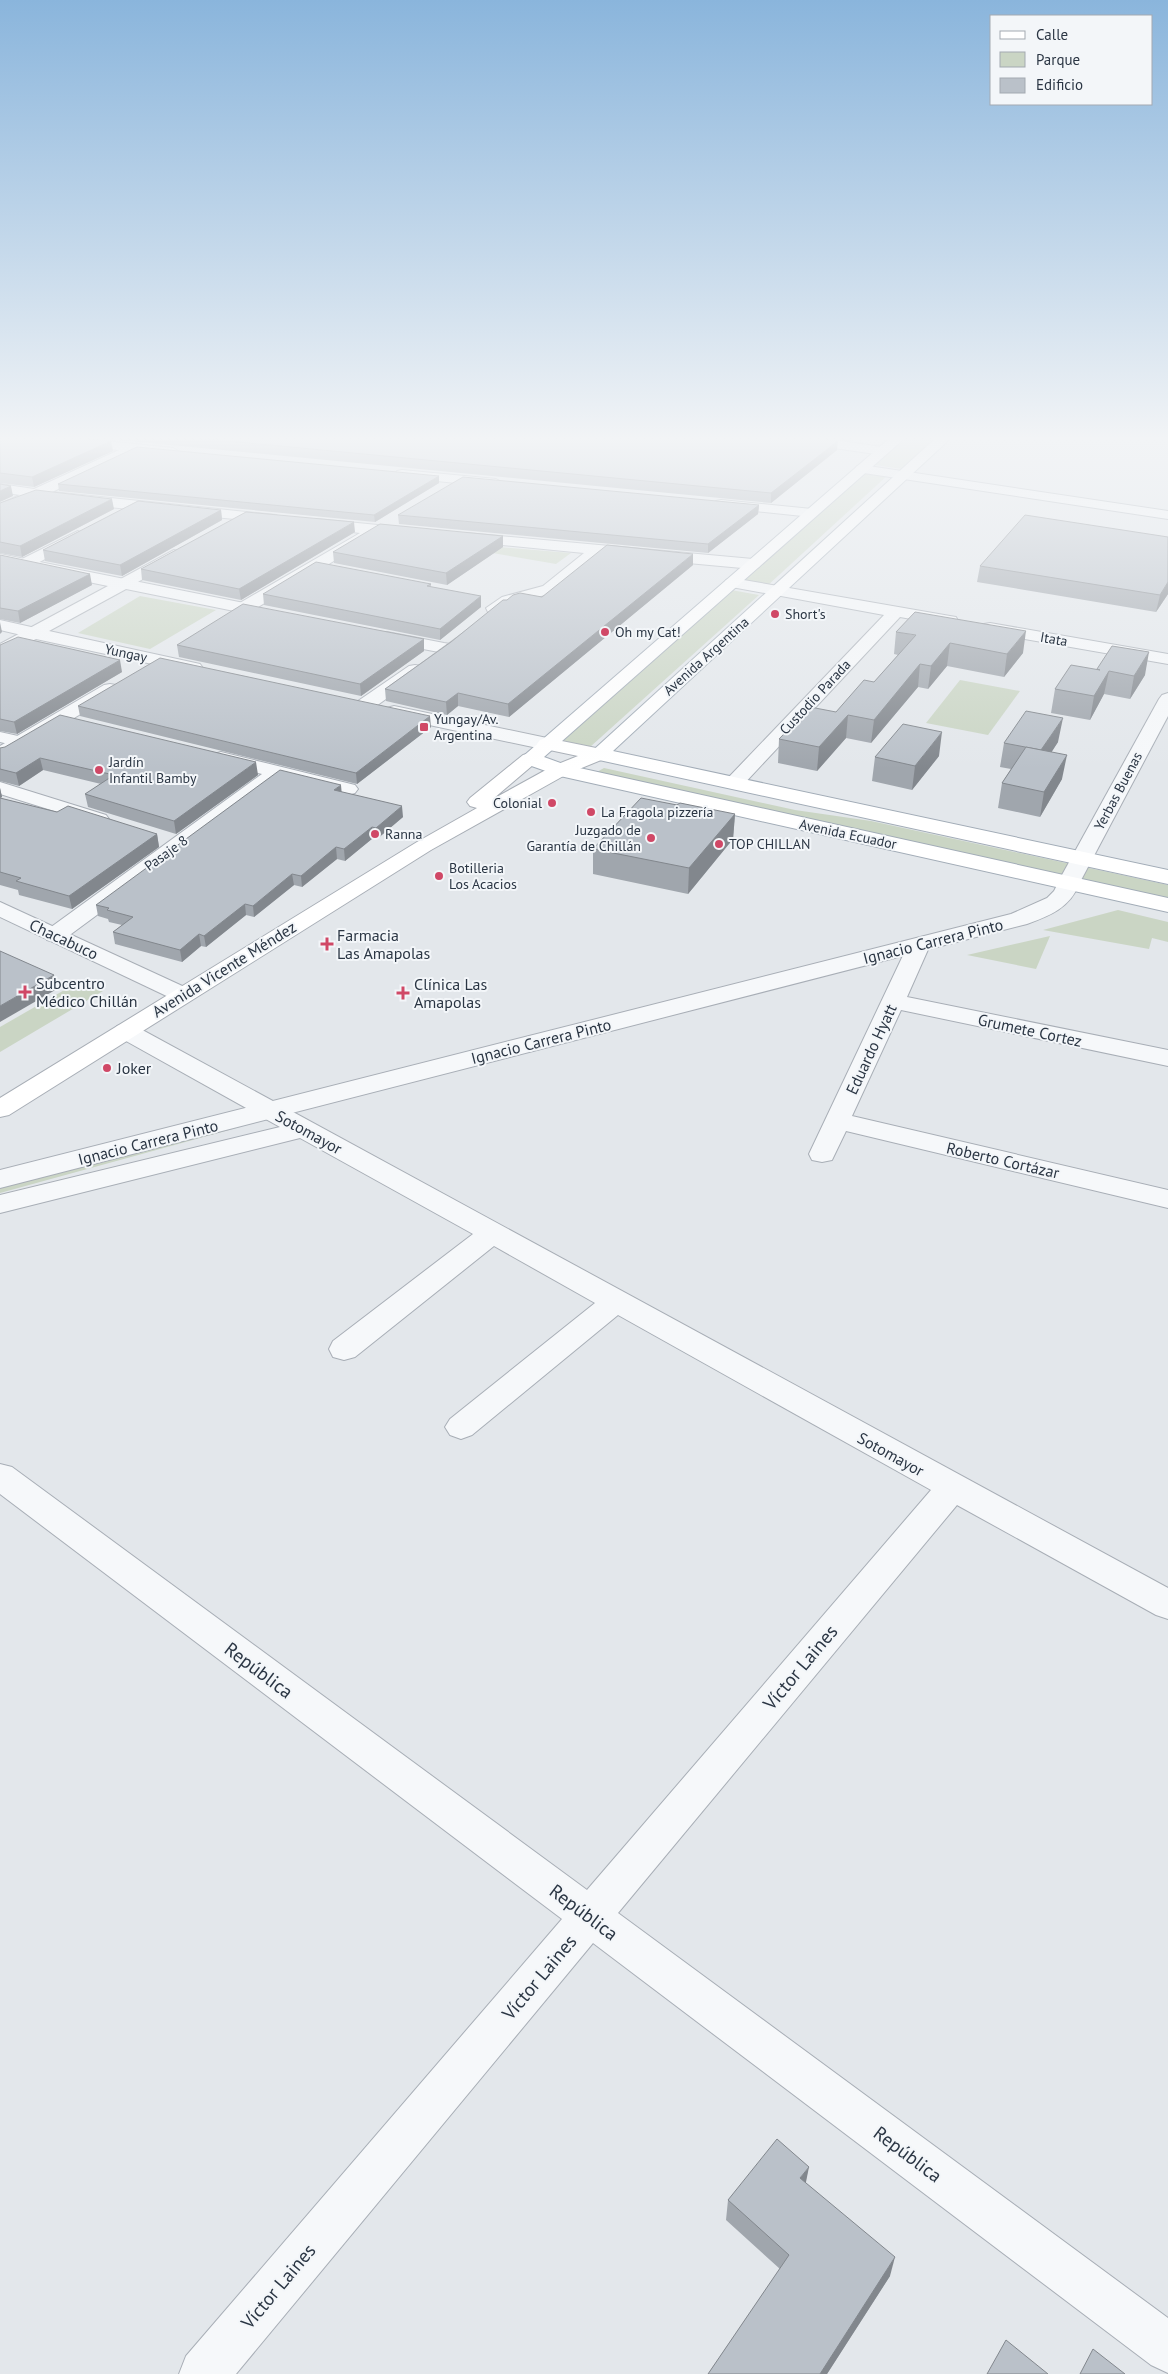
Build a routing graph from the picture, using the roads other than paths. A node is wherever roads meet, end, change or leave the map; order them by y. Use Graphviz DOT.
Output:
graph roads {
  1 [pos="55,548"];
  2 [pos="346,548"];
  3 [pos="573,548"];
  4 [pos="772,548"];
  5 [pos="824,548"];
  6 [pos="184,550"];
  7 [pos="598,550"];
  8 [pos="664,556"];
  9 [pos="0,559"];
  10 [pos="24,564"];
  11 [pos="753,564"];
  12 [pos="315,566"];
  13 [pos="343,571"];
  14 [pos="736,579"];
  15 [pos="123,584"];
  16 [pos="778,590"];
  17 [pos="483,599"];
  18 [pos="501,602"];
  19 [pos="244,608"];
  20 [pos="897,611"];
  21 [pos="273,614"];
  22 [pos="227,618"];
  23 [pos="480,620"];
  24 [pos="0,625"];
  25 [pos="34,633"];
  26 [pos="368,633"];
  27 [pos="458,637"];
  28 [pos="444,648"];
  29 [pos="176,650"];
  30 [pos="0,651"];
  31 [pos="1168,659"];
  32 [pos="159,660"];
  33 [pos="215,672"];
  34 [pos="1168,699"];
  35 [pos="347,701"];
  36 [pos="365,705"];
  37 [pos="59,719"];
  38 [pos="88,726"];
  39 [pos="482,731"];
  40 [pos="0,737"];
  41 [pos="21,742"];
  42 [pos="547,744"];
  43 [pos="201,753"];
  44 [pos="0,754"];
  45 [pos="598,754"];
  46 [pos="530,759"];
  47 [pos="560,770"];
  48 [pos="277,772"];
  49 [pos="734,783"];
  50 [pos="0,788"];
  51 [pos="348,789"];
  52 [pos="122,826"];
  53 [pos="424,846"];
  54 [pos="1082,859"];
  55 [pos="1168,877"];
  56 [pos="1068,884"];
  57 [pos="1168,905"];
  58 [pos="0,909"];
  59 [pos="55,935"];
  60 [pos="919,945"];
  61 [pos="183,995"];
  62 [pos="893,1001"];
  63 [pos="126,1031"];
  64 [pos="1168,1058"];
  65 [pos="0,1109"];
  66 [pos="272,1112"];
  67 [pos="838,1121"];
  68 [pos="303,1129"];
  69 [pos="822,1154"];
  70 [pos="0,1179"];
  71 [pos="1168,1199"];
  72 [pos="0,1204"];
  73 [pos="492,1234"];
  74 [pos="615,1302"];
  75 [pos="344,1349"];
  76 [pos="461,1428"];
  77 [pos="0,1476"];
  78 [pos="952,1488"];
  79 [pos="1168,1605"];
  80 [pos="590,1917"];
  81 [pos="1168,2348"];
  82 [pos="204,2374"];
  1 -- 10 [label="street"];
  2 -- 12 [label="street"];
  3 -- 7 [label="street"];
  4 -- 11 [label="main road"];
  5 -- 16 [label="main road, Avenida Argentina"];
  6 -- 15 [label="street"];
  7 -- 8 [label="street"];
  7 -- 18 [label="street"];
  8 -- 11 [label="street"];
  8 -- 14 [label="street, Itata"];
  9 -- 10 [label="street"];
  10 -- 15 [label="street"];
  11 -- 14 [label="main road"];
  12 -- 13 [label="street"];
  12 -- 19 [label="street"];
  14 -- 16 [label="street, Itata"];
  14 -- 42 [label="main road"];
  15 -- 19 [label="street"];
  15 -- 25 [label="street"];
  16 -- 20 [label="street, Itata"];
  16 -- 45 [label="main road, Avenida Argentina"];
  17 -- 18 [label="street"];
  18 -- 23 [label="street"];
  19 -- 21 [label="street"];
  19 -- 22 [label="street"];
  20 -- 31 [label="street, Itata"];
  20 -- 49 [label="street, Custodio Parada"];
  24 -- 25 [label="street, Yungay"];
  25 -- 30 [label="street"];
  25 -- 32 [label="street, Yungay"];
  26 -- 28 [label="street"];
  27 -- 28 [label="street"];
  28 -- 36 [label="street"];
  29 -- 32 [label="street"];
  32 -- 33 [label="street, Yungay"];
  32 -- 37 [label="street"];
  34 -- 54 [label="street, Yerbas Buenas"];
  35 -- 36 [label="street"];
  36 -- 39 [label="street"];
  37 -- 38 [label="street"];
  37 -- 41 [label="street"];
  39 -- 42 [label="street"];
  39 -- 46 [label="street"];
  40 -- 41 [label="street"];
  41 -- 44 [label="street"];
  42 -- 45 [label="main road, Avenida Ecuador"];
  42 -- 46 [label="main road, Avenida Vicente Méndez"];
  43 -- 48 [label="street"];
  45 -- 47 [label="main road, Avenida Vicente Méndez"];
  45 -- 49 [label="main road, Avenida Ecuador"];
  46 -- 47 [label="main road, Avenida Ecuador"];
  46 -- 53 [label="main road, Avenida Vicente Méndez"];
  47 -- 53 [label="main road, Avenida Vicente Méndez"];
  47 -- 56 [label="main road, Avenida Ecuador"];
  48 -- 51 [label="street"];
  48 -- 59 [label="street, Pasaje 8"];
  49 -- 54 [label="main road, Avenida Ecuador"];
  50 -- 52 [label="street"];
  53 -- 61 [label="main road, Avenida Vicente Méndez"];
  54 -- 55 [label="main road, Avenida Ecuador"];
  54 -- 56 [label="street, Yerbas Buenas"];
  56 -- 57 [label="main road, Avenida Ecuador"];
  56 -- 60 [label="street, Ignacio Carrera Pinto"];
  58 -- 59 [label="street, Chacabuco"];
  59 -- 61 [label="street, Chacabuco"];
  60 -- 62 [label="street, Eduardo Hyatt"];
  60 -- 66 [label="street, Ignacio Carrera Pinto"];
  61 -- 63 [label="main road, Avenida Vicente Méndez"];
  62 -- 64 [label="street, Grumete Cortez"];
  62 -- 67 [label="street, Eduardo Hyatt"];
  63 -- 65 [label="main road, Avenida Vicente Méndez"];
  63 -- 66 [label="street, Sotomayor"];
  66 -- 68 [label="street, Sotomayor"];
  66 -- 70 [label="street, Ignacio Carrera Pinto"];
  67 -- 69 [label="street, Eduardo Hyatt"];
  67 -- 71 [label="street, Roberto Cortázar"];
  68 -- 72 [label="street, Ignacio Carrera Pinto"];
  68 -- 73 [label="street, Sotomayor"];
  73 -- 74 [label="street, Sotomayor"];
  73 -- 75 [label="street"];
  74 -- 76 [label="street"];
  74 -- 78 [label="street, Sotomayor"];
  77 -- 80 [label="street, República"];
  78 -- 79 [label="street, Sotomayor"];
  78 -- 80 [label="street, Víctor Laines"];
  80 -- 81 [label="street, República"];
  80 -- 82 [label="street, Víctor Laines"];
}
